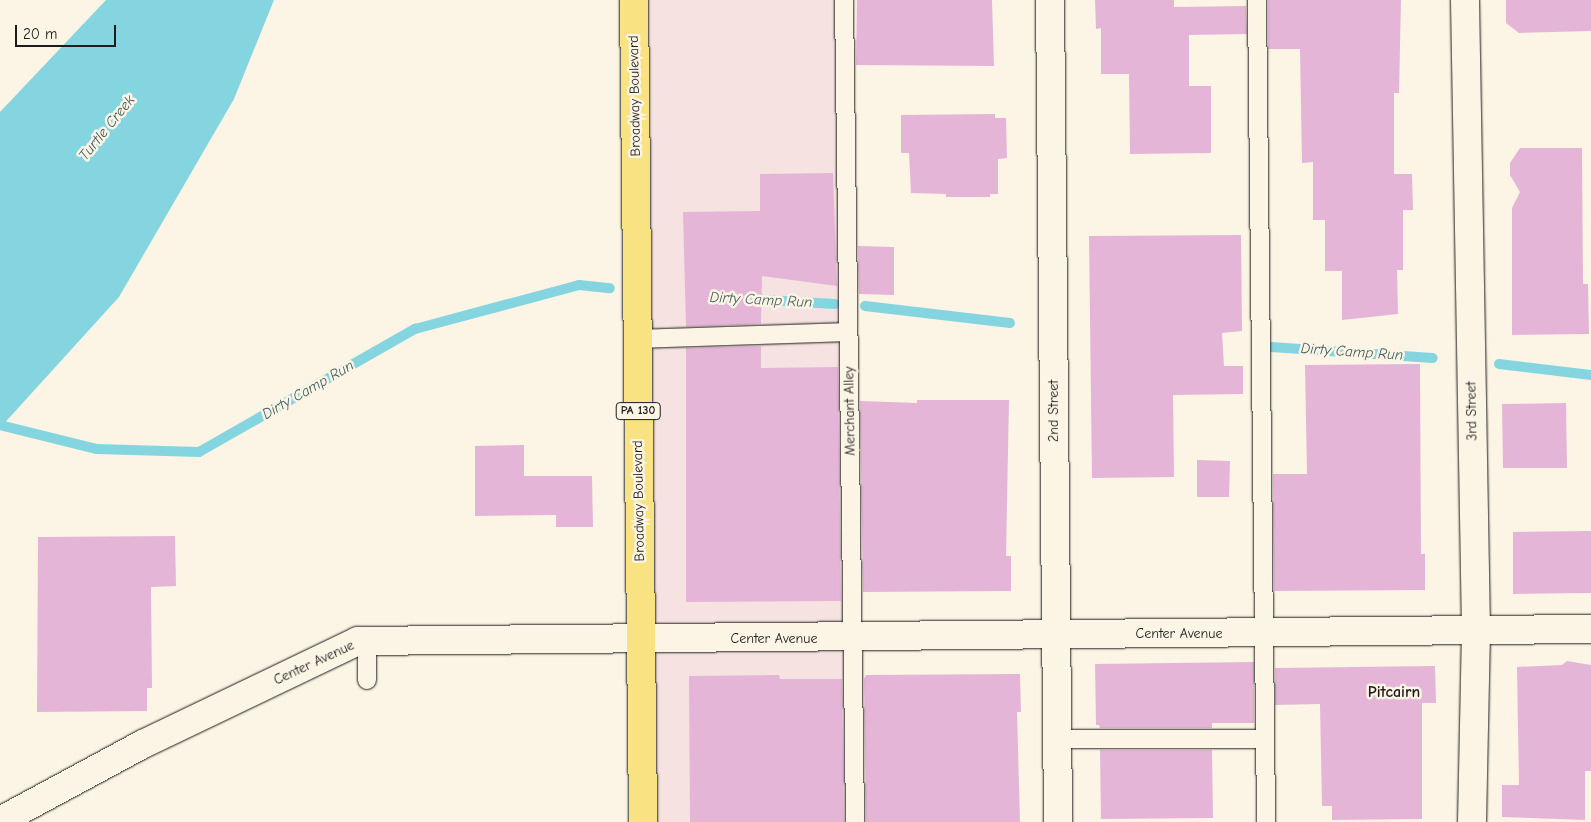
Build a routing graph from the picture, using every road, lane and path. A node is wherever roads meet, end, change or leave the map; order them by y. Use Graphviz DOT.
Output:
graph roads {
  1 [pos="634,0"];
  2 [pos="844,0"];
  3 [pos="1050,0"];
  4 [pos="1258,0"];
  5 [pos="1465,0"];
  6 [pos="848,332"];
  7 [pos="637,339"];
  8 [pos="1591,629"];
  9 [pos="1476,631"];
  10 [pos="1264,633"];
  11 [pos="1056,635"];
  12 [pos="853,638"];
  13 [pos="641,640"];
  14 [pos="367,642"];
  15 [pos="367,680"];
  16 [pos="1265,738"];
  17 [pos="1057,739"];
  18 [pos="0,821"];
  19 [pos="643,822"];
  20 [pos="855,822"];
  21 [pos="1058,822"];
  22 [pos="1266,822"];
  23 [pos="1472,822"];
  1 -- 7 [label="main road, Broadway Boulevard / PA 130"];
  2 -- 6 [label="lane, Merchant Alley"];
  3 -- 11 [label="street, 2nd Street"];
  4 -- 10 [label="lane"];
  5 -- 9 [label="street, 3rd Street"];
  6 -- 7 [label="lane"];
  6 -- 12 [label="lane, Merchant Alley"];
  7 -- 13 [label="main road, Broadway Boulevard / PA 130"];
  8 -- 9 [label="street, Center Avenue"];
  9 -- 10 [label="street, Center Avenue"];
  9 -- 23 [label="street, 3rd Street"];
  10 -- 11 [label="street, Center Avenue"];
  10 -- 16 [label="lane"];
  11 -- 12 [label="street, Center Avenue"];
  11 -- 17 [label="street, 2nd Street"];
  12 -- 13 [label="street, Center Avenue"];
  12 -- 20 [label="lane, Merchant Alley"];
  13 -- 14 [label="street, Center Avenue"];
  13 -- 19 [label="main road, Broadway Boulevard / PA 130"];
  14 -- 15 [label="lane"];
  14 -- 18 [label="street, Center Avenue"];
  16 -- 17 [label="lane"];
  16 -- 22 [label="lane"];
  17 -- 21 [label="street, 2nd Street"];
}
